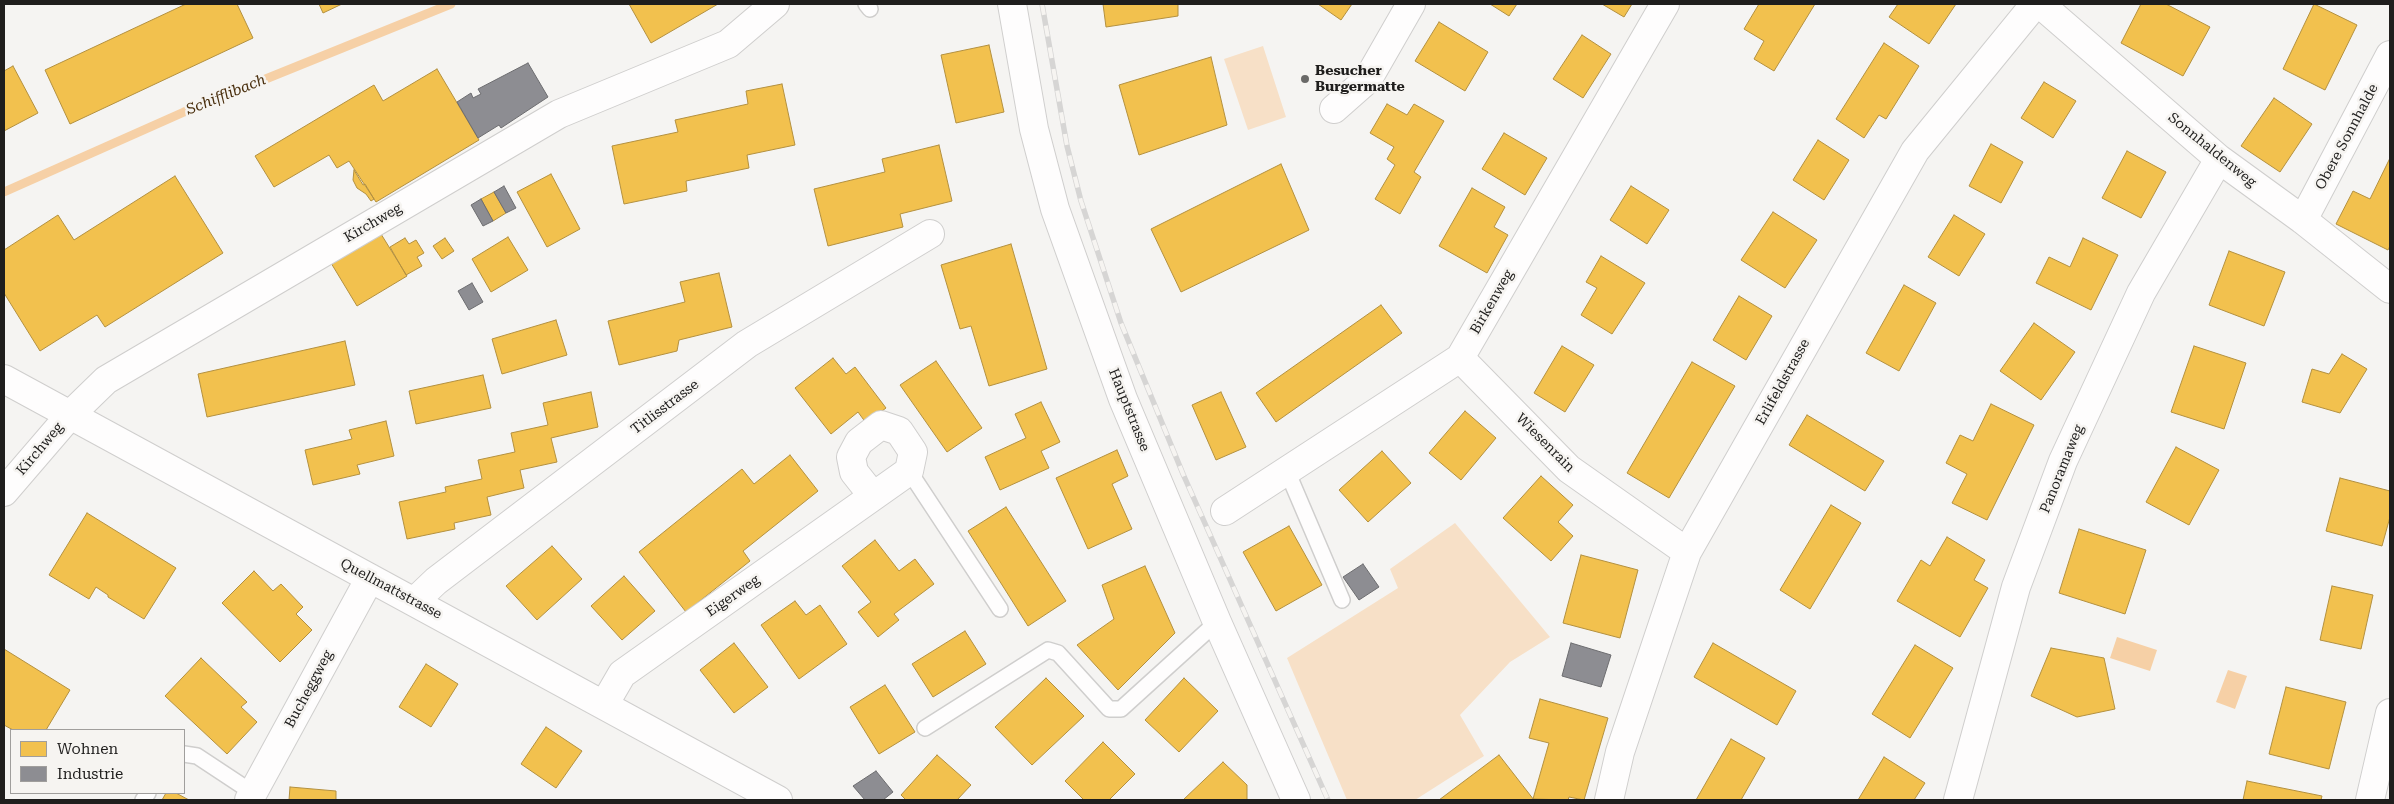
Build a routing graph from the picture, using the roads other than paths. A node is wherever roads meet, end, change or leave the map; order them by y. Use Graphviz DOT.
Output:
graph roads {
  1 [pos="775,4"];
  2 [pos="1012,4"];
  3 [pos="1411,4"];
  4 [pos="1665,4"];
  5 [pos="2035,4"];
  6 [pos="2040,4"];
  7 [pos="2390,54"];
  8 [pos="1334,109"];
  9 [pos="2219,159"];
  10 [pos="2303,220"];
  11 [pos="930,234"];
  12 [pos="2390,289"];
  13 [pos="1460,358"];
  14 [pos="4,379"];
  15 [pos="71,414"];
  16 [pos="909,471"];
  17 [pos="1287,471"];
  18 [pos="4,492"];
  19 [pos="873,496"];
  20 [pos="1225,511"];
  21 [pos="1687,552"];
  22 [pos="370,578"];
  23 [pos="1342,600"];
  24 [pos="415,601"];
  25 [pos="1000,609"];
  26 [pos="1217,622"];
  27 [pos="604,705"];
  28 [pos="2390,713"];
  29 [pos="925,728"];
  30 [pos="185,754"];
  31 [pos="251,796"];
  32 [pos="778,800"];
  33 [pos="1296,800"];
  34 [pos="1609,800"];
  35 [pos="1958,800"];
  36 [pos="2370,800"];
  1 -- 15 [label="street, Kirchweg"];
  2 -- 26 [label="street, Hauptstrasse"];
  3 -- 8 [label="street"];
  4 -- 13 [label="street, Birkenweg"];
  5 -- 21 [label="street, Erlifeldstrasse"];
  6 -- 9 [label="street, Sonnhaldenweg"];
  7 -- 10 [label="street, Obere Sonnhalde"];
  9 -- 10 [label="street, Sonnhaldenweg"];
  9 -- 35 [label="street, Panoramaweg"];
  10 -- 12 [label="street, Sonnhaldenweg"];
  11 -- 24 [label="street, Titlisstrasse"];
  13 -- 17 [label="street, Birkenweg"];
  13 -- 21 [label="street, Wiesenrain"];
  14 -- 15 [label="street, Quellmattstrasse"];
  15 -- 18 [label="street, Kirchweg"];
  15 -- 22 [label="street, Quellmattstrasse"];
  16 -- 19 [label="street, Eigerweg"];
  16 -- 19 [label="street"];
  16 -- 25 [label="lane"];
  17 -- 20 [label="street, Birkenweg"];
  17 -- 23 [label="lane"];
  19 -- 27 [label="street, Eigerweg"];
  21 -- 34 [label="street, Erlifeldstrasse"];
  22 -- 24 [label="street, Quellmattstrasse"];
  22 -- 31 [label="street, Bucheggweg"];
  24 -- 27 [label="street, Quellmattstrasse"];
  26 -- 29 [label="lane"];
  26 -- 33 [label="street, Hauptstrasse"];
  27 -- 32 [label="street, Quellmattstrasse"];
  28 -- 36 [label="street"];
  30 -- 31 [label="lane"];
}
